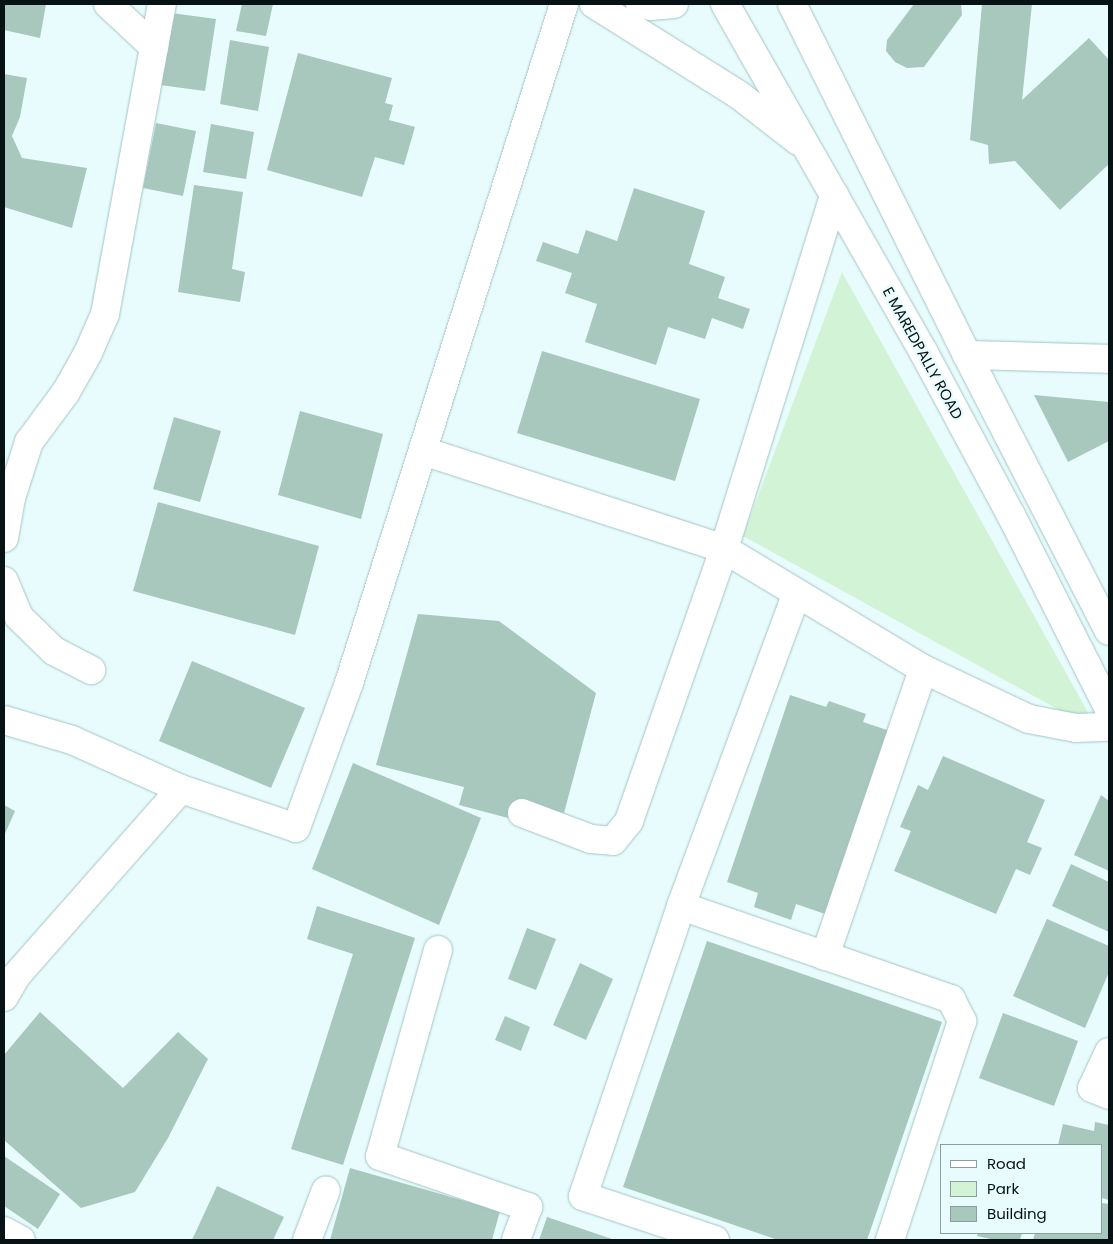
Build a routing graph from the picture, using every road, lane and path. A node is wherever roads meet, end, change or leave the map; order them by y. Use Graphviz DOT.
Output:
graph roads {
  1 [pos="108,4"];
  2 [pos="162,4"];
  3 [pos="564,4"];
  4 [pos="594,4"];
  5 [pos="726,4"];
  6 [pos="792,4"];
  7 [pos="154,47"];
  8 [pos="809,150"];
  9 [pos="834,195"];
  10 [pos="967,354"];
  11 [pos="1109,359"];
  12 [pos="423,451"];
  13 [pos="11,471"];
  14 [pos="4,538"];
  15 [pos="724,549"];
  16 [pos="4,581"];
  17 [pos="796,595"];
  18 [pos="1109,631"];
  19 [pos="923,669"];
  20 [pos="91,670"];
  21 [pos="1109,709"];
  22 [pos="4,720"];
  23 [pos="1109,727"];
  24 [pos="181,789"];
  25 [pos="522,814"];
  26 [pos="680,906"];
  27 [pos="438,950"];
  28 [pos="825,956"];
  29 [pos="4,997"];
  30 [pos="1109,1052"];
  31 [pos="1109,1095"];
  32 [pos="326,1190"];
  33 [pos="4,1231"];
  34 [pos="904,1238"];
  35 [pos="21,1240"];
  36 [pos="307,1240"];
  37 [pos="516,1240"];
  38 [pos="715,1240"];
  1 -- 7 [label="street"];
  2 -- 7 [label="street"];
  3 -- 12 [label="street"];
  4 -- 8 [label="street"];
  5 -- 8 [label="street, E MAREDPALLY ROAD"];
  6 -- 10 [label="street"];
  7 -- 13 [label="street"];
  8 -- 9 [label="street, E MAREDPALLY ROAD"];
  9 -- 15 [label="street"];
  9 -- 21 [label="street, E MAREDPALLY ROAD"];
  10 -- 11 [label="street"];
  10 -- 18 [label="street"];
  12 -- 15 [label="street"];
  12 -- 24 [label="street"];
  13 -- 14 [label="street"];
  15 -- 17 [label="street"];
  15 -- 25 [label="street"];
  16 -- 20 [label="street"];
  17 -- 19 [label="street"];
  17 -- 26 [label="street"];
  19 -- 23 [label="street"];
  19 -- 28 [label="street"];
  22 -- 24 [label="street"];
  24 -- 29 [label="street"];
  26 -- 28 [label="street"];
  26 -- 38 [label="street"];
  27 -- 37 [label="street"];
  28 -- 34 [label="street"];
  30 -- 31 [label="street"];
  32 -- 36 [label="street"];
  33 -- 35 [label="street"];
}
